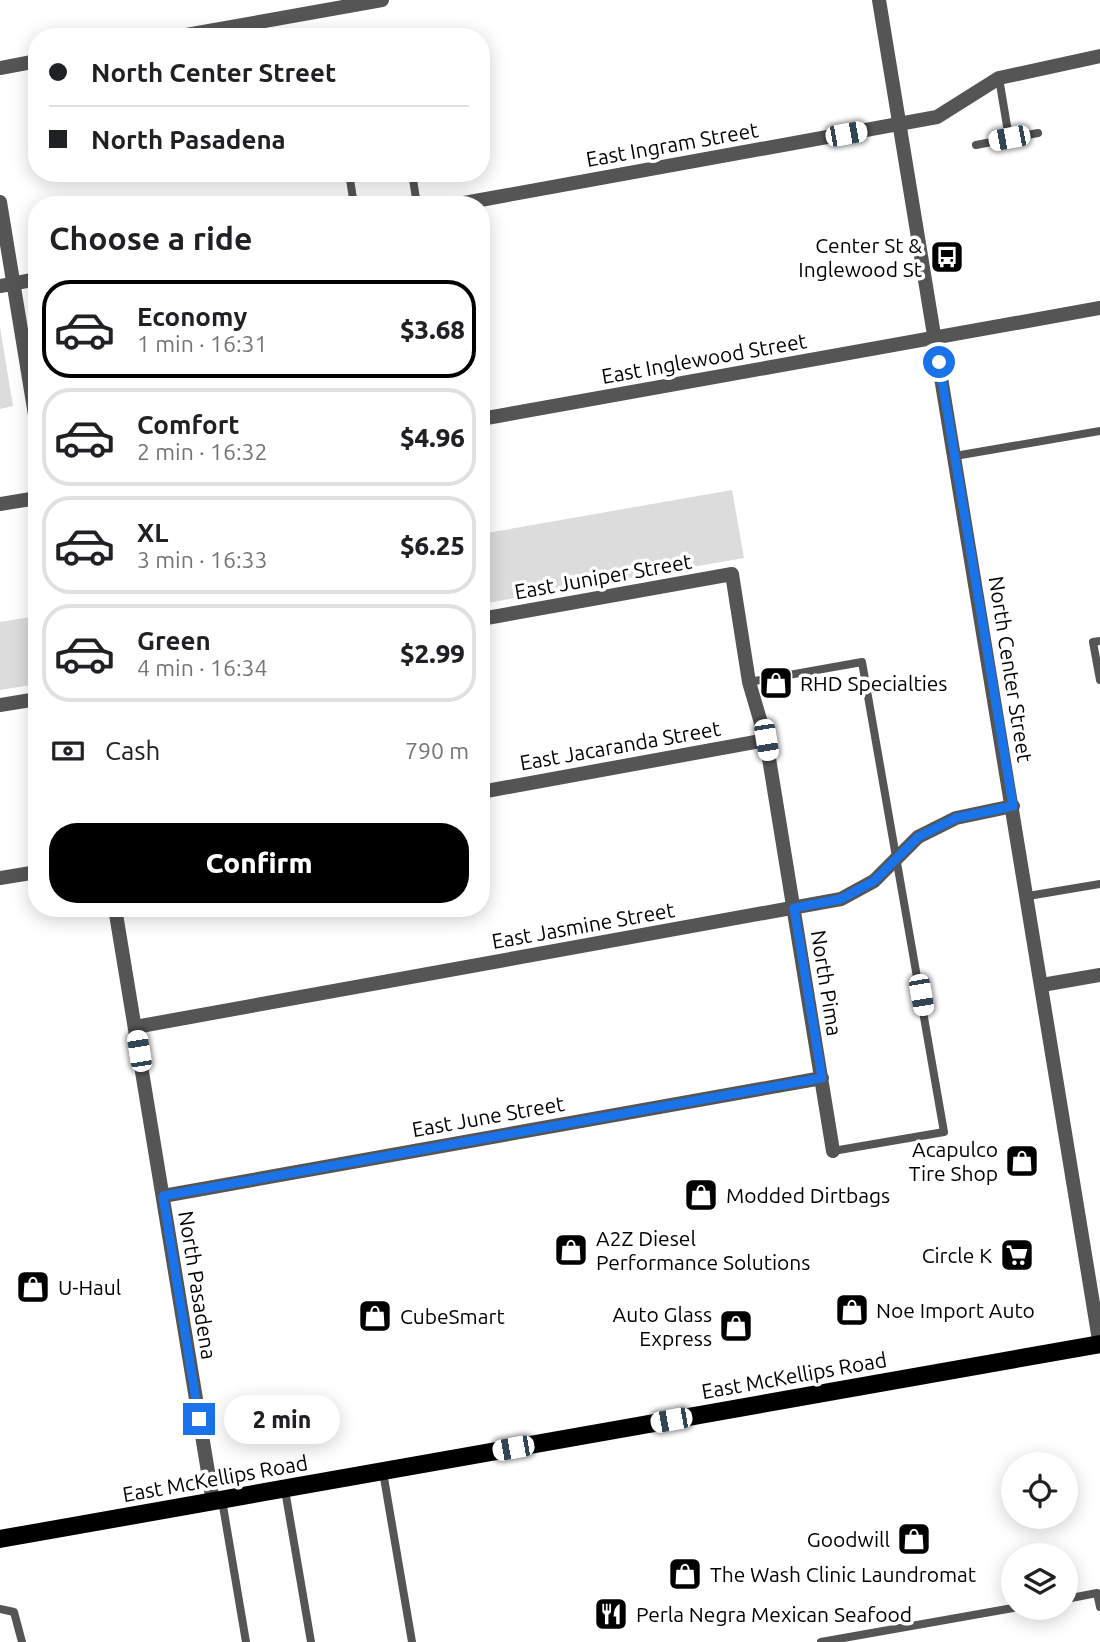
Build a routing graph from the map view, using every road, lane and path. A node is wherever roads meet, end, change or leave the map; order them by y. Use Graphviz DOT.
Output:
graph roads {
  1 [pos="382,0"];
  2 [pos="878,0"];
  3 [pos="225,28"];
  4 [pos="1100,56"];
  5 [pos="28,63"];
  6 [pos="0,68"];
  7 [pos="999,78"];
  8 [pos="899,125"];
  9 [pos="1038,133"];
  10 [pos="1009,138"];
  11 [pos="976,145"];
  12 [pos="490,198"];
  13 [pos="0,202"];
  14 [pos="28,281"];
  15 [pos="7,285"];
  16 [pos="1100,308"];
  17 [pos="935,338"];
  18 [pos="28,384"];
  19 [pos="490,417"];
  20 [pos="1100,431"];
  21 [pos="954,456"];
  22 [pos="28,499"];
  23 [pos="0,504"];
  24 [pos="732,575"];
  25 [pos="490,617"];
  26 [pos="1100,641"];
  27 [pos="1100,680"];
  28 [pos="749,682"];
  29 [pos="28,700"];
  30 [pos="0,705"];
  31 [pos="766,740"];
  32 [pos="490,790"];
  33 [pos="1013,806"];
  34 [pos="897,858"];
  35 [pos="28,873"];
  36 [pos="0,878"];
  37 [pos="1100,884"];
  38 [pos="1028,896"];
  39 [pos="794,908"];
  40 [pos="117,917"];
  41 [pos="1100,975"];
  42 [pos="1042,985"];
  43 [pos="135,1027"];
  44 [pos="822,1078"];
  45 [pos="833,1151"];
  46 [pos="163,1196"];
  47 [pos="1100,1345"];
  48 [pos="383,1472"];
  49 [pos="284,1489"];
  50 [pos="217,1501"];
  51 [pos="0,1539"];
  52 [pos="1078,1597"];
  53 [pos="1100,1607"];
  54 [pos="0,1609"];
  55 [pos="1001,1610"];
  56 [pos="22,1642"];
  57 [pos="246,1642"];
  58 [pos="311,1642"];
  59 [pos="412,1642"];
  60 [pos="821,1642"];
  1 -- 3 [label="street"];
  2 -- 8 [label="street, North Center Street"];
  4 -- 7 [label="street, East Ingram Street"];
  5 -- 6 [label="street"];
  7 -- 8 [label="street, East Ingram Street"];
  7 -- 10 [label="lane"];
  8 -- 12 [label="street, East Ingram Street"];
  8 -- 17 [label="street, North Center Street"];
  9 -- 10 [label="lane"];
  10 -- 11 [label="lane"];
  13 -- 15 [label="street"];
  14 -- 15 [label="street"];
  15 -- 18 [label="street"];
  16 -- 17 [label="street, East Inglewood Street"];
  17 -- 19 [label="street, East Inglewood Street"];
  17 -- 21 [label="street, North Center Street"];
  20 -- 21 [label="lane"];
  21 -- 33 [label="street, North Center Street"];
  22 -- 23 [label="street"];
  24 -- 25 [label="street, East Juniper Street"];
  24 -- 28 [label="street, North Pima"];
  26 -- 27 [label="lane"];
  28 -- 31 [label="street, North Pima"];
  28 -- 34 [label="lane"];
  29 -- 30 [label="street"];
  31 -- 32 [label="street, East Jacaranda Street"];
  31 -- 39 [label="street, North Pima"];
  33 -- 34 [label="street, East Jasmine Street"];
  33 -- 38 [label="street, North Center Street"];
  34 -- 39 [label="street, East Jasmine Street"];
  34 -- 45 [label="lane"];
  35 -- 36 [label="street"];
  37 -- 38 [label="lane"];
  38 -- 42 [label="street, North Center Street"];
  39 -- 43 [label="street, East Jasmine Street"];
  39 -- 44 [label="street, North Pima"];
  40 -- 43 [label="street, North Pasadena"];
  41 -- 42 [label="street"];
  42 -- 47 [label="street, North Center Street"];
  43 -- 46 [label="street, North Pasadena"];
  44 -- 45 [label="street, North Pima"];
  44 -- 46 [label="street, East June Street"];
  46 -- 50 [label="street, North Pasadena"];
  47 -- 48 [label="main road, East McKellips Road"];
  48 -- 49 [label="main road, East McKellips Road"];
  48 -- 59 [label="lane"];
  49 -- 50 [label="main road, East McKellips Road"];
  49 -- 58 [label="lane"];
  50 -- 51 [label="main road, East McKellips Road"];
  50 -- 57 [label="lane"];
  52 -- 53 [label="lane"];
  54 -- 56 [label="lane"];
  55 -- 60 [label="lane"];
}
